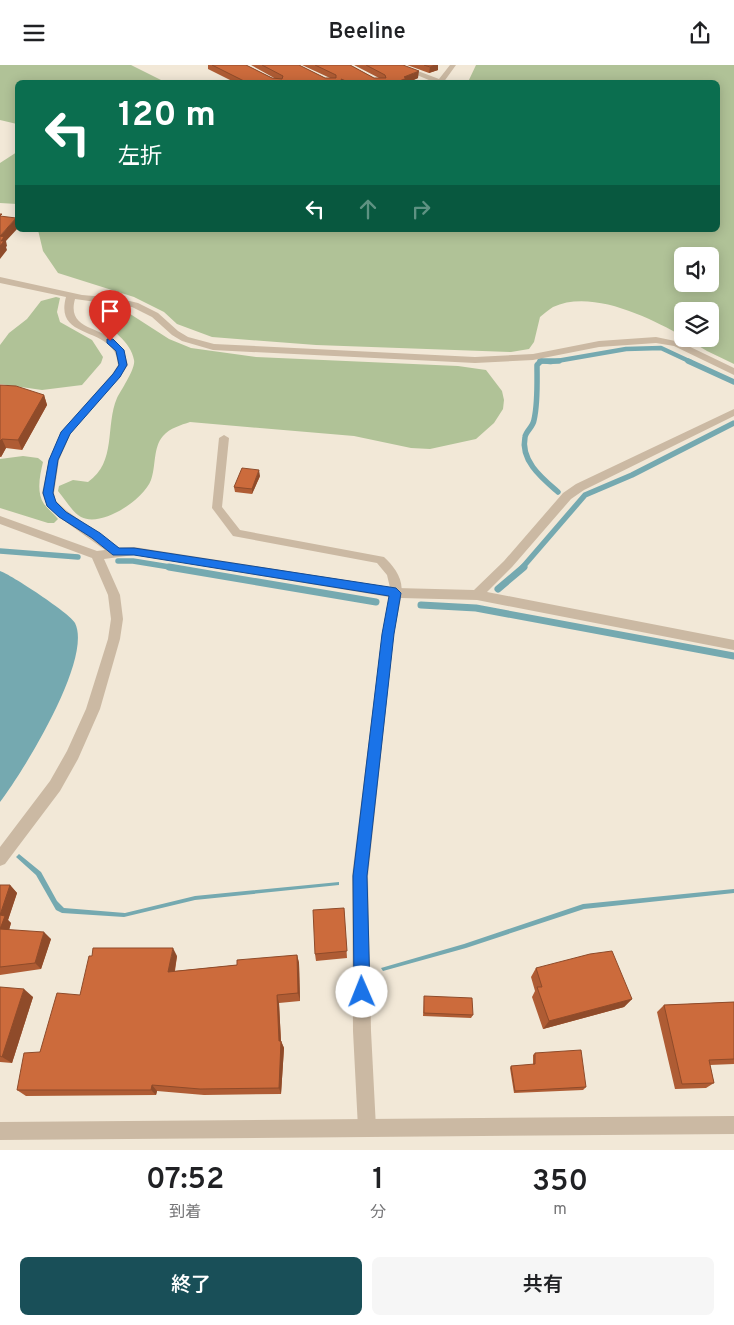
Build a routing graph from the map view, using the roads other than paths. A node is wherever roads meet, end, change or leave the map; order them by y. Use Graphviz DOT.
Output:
graph roads {
  1 [pos="396,65"];
  2 [pos="451,65"];
  3 [pos="435,80"];
  4 [pos="441,80"];
  5 [pos="0,280"];
  6 [pos="71,296"];
  7 [pos="734,372"];
  8 [pos="734,412"];
  9 [pos="224,438"];
  10 [pos="0,520"];
  11 [pos="117,553"];
  12 [pos="97,555"];
  13 [pos="396,593"];
  14 [pos="477,595"];
  15 [pos="734,645"];
  16 [pos="0,859"];
  17 [pos="734,1125"];
  18 [pos="367,1128"];
  19 [pos="0,1131"];
  1 -- 3 [label="street"];
  2 -- 4 [label="street"];
  5 -- 6 [label="street"];
  6 -- 7 [label="street"];
  6 -- 11 [label="street"];
  8 -- 14 [label="street"];
  9 -- 13 [label="lane"];
  10 -- 12 [label="street"];
  11 -- 12 [label="street"];
  11 -- 13 [label="street"];
  12 -- 16 [label="street"];
  13 -- 14 [label="street"];
  13 -- 18 [label="street"];
  14 -- 15 [label="street"];
  17 -- 18 [label="street"];
  18 -- 19 [label="street"];
}
